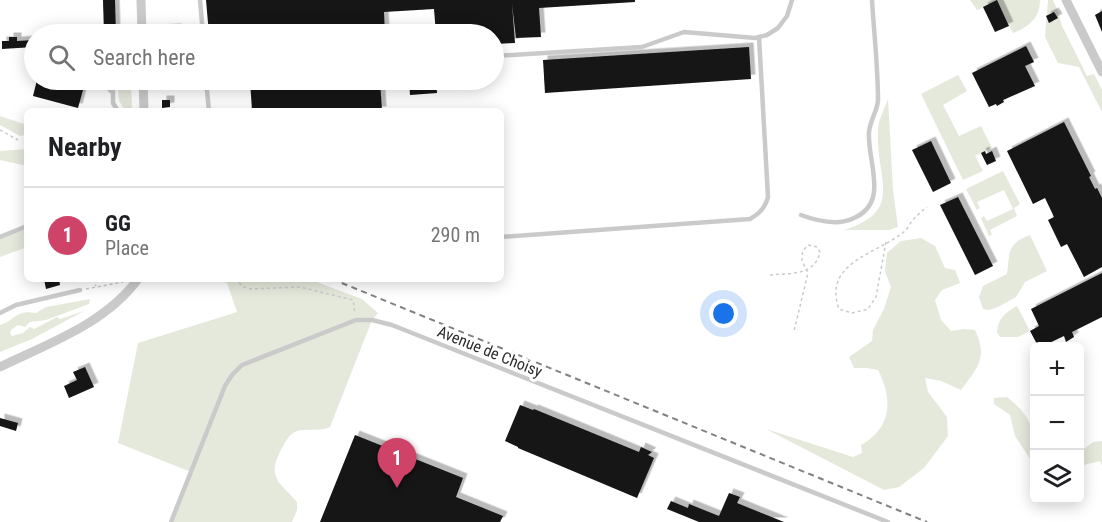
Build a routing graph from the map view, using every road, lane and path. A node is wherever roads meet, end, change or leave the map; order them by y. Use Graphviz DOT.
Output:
graph roads {
  1 [pos="141,0"];
  2 [pos="200,0"];
  3 [pos="792,0"];
  4 [pos="872,0"];
  5 [pos="1066,0"];
  6 [pos="142,24"];
  7 [pos="202,24"];
  8 [pos="759,37"];
  9 [pos="504,55"];
  10 [pos="1102,71"];
  11 [pos="110,90"];
  12 [pos="112,90"];
  13 [pos="143,90"];
  14 [pos="207,90"];
  15 [pos="113,103"];
  16 [pos="116,108"];
  17 [pos="144,108"];
  18 [pos="209,108"];
  19 [pos="0,130"];
  20 [pos="18,140"];
  21 [pos="927,207"];
  22 [pos="801,215"];
  23 [pos="24,227"];
  24 [pos="0,237"];
  25 [pos="504,237"];
  26 [pos="886,242"];
  27 [pos="807,270"];
  28 [pos="770,275"];
  29 [pos="94,282"];
  30 [pos="123,282"];
  31 [pos="135,282"];
  32 [pos="238,282"];
  33 [pos="97,287"];
  34 [pos="80,290"];
  35 [pos="0,313"];
  36 [pos="356,320"];
  37 [pos="794,331"];
  38 [pos="0,367"];
  39 [pos="171,522"];
  40 [pos="888,522"];
  1 -- 6 [label="street"];
  2 -- 7 [label="lane"];
  3 -- 8 [label="lane"];
  4 -- 22 [label="lane"];
  5 -- 10 [label="street"];
  8 -- 9 [label="lane"];
  8 -- 25 [label="lane"];
  11 -- 15 [label="lane"];
  12 -- 15 [label="lane"];
  13 -- 17 [label="street"];
  14 -- 18 [label="lane"];
  15 -- 16 [label="lane"];
  19 -- 20 [label="path"];
  21 -- 26 [label="path"];
  23 -- 24 [label="lane"];
  26 -- 26 [label="path"];
  27 -- 27 [label="path"];
  27 -- 28 [label="path"];
  27 -- 37 [label="path"];
  29 -- 33 [label="path"];
  30 -- 33 [label="path"];
  31 -- 38 [label="street"];
  32 -- 36 [label="path"];
  33 -- 34 [label="path"];
  34 -- 35 [label="lane"];
  36 -- 39 [label="lane, Avenue de Choisy"];
  36 -- 40 [label="lane, Avenue de Choisy"];
}
